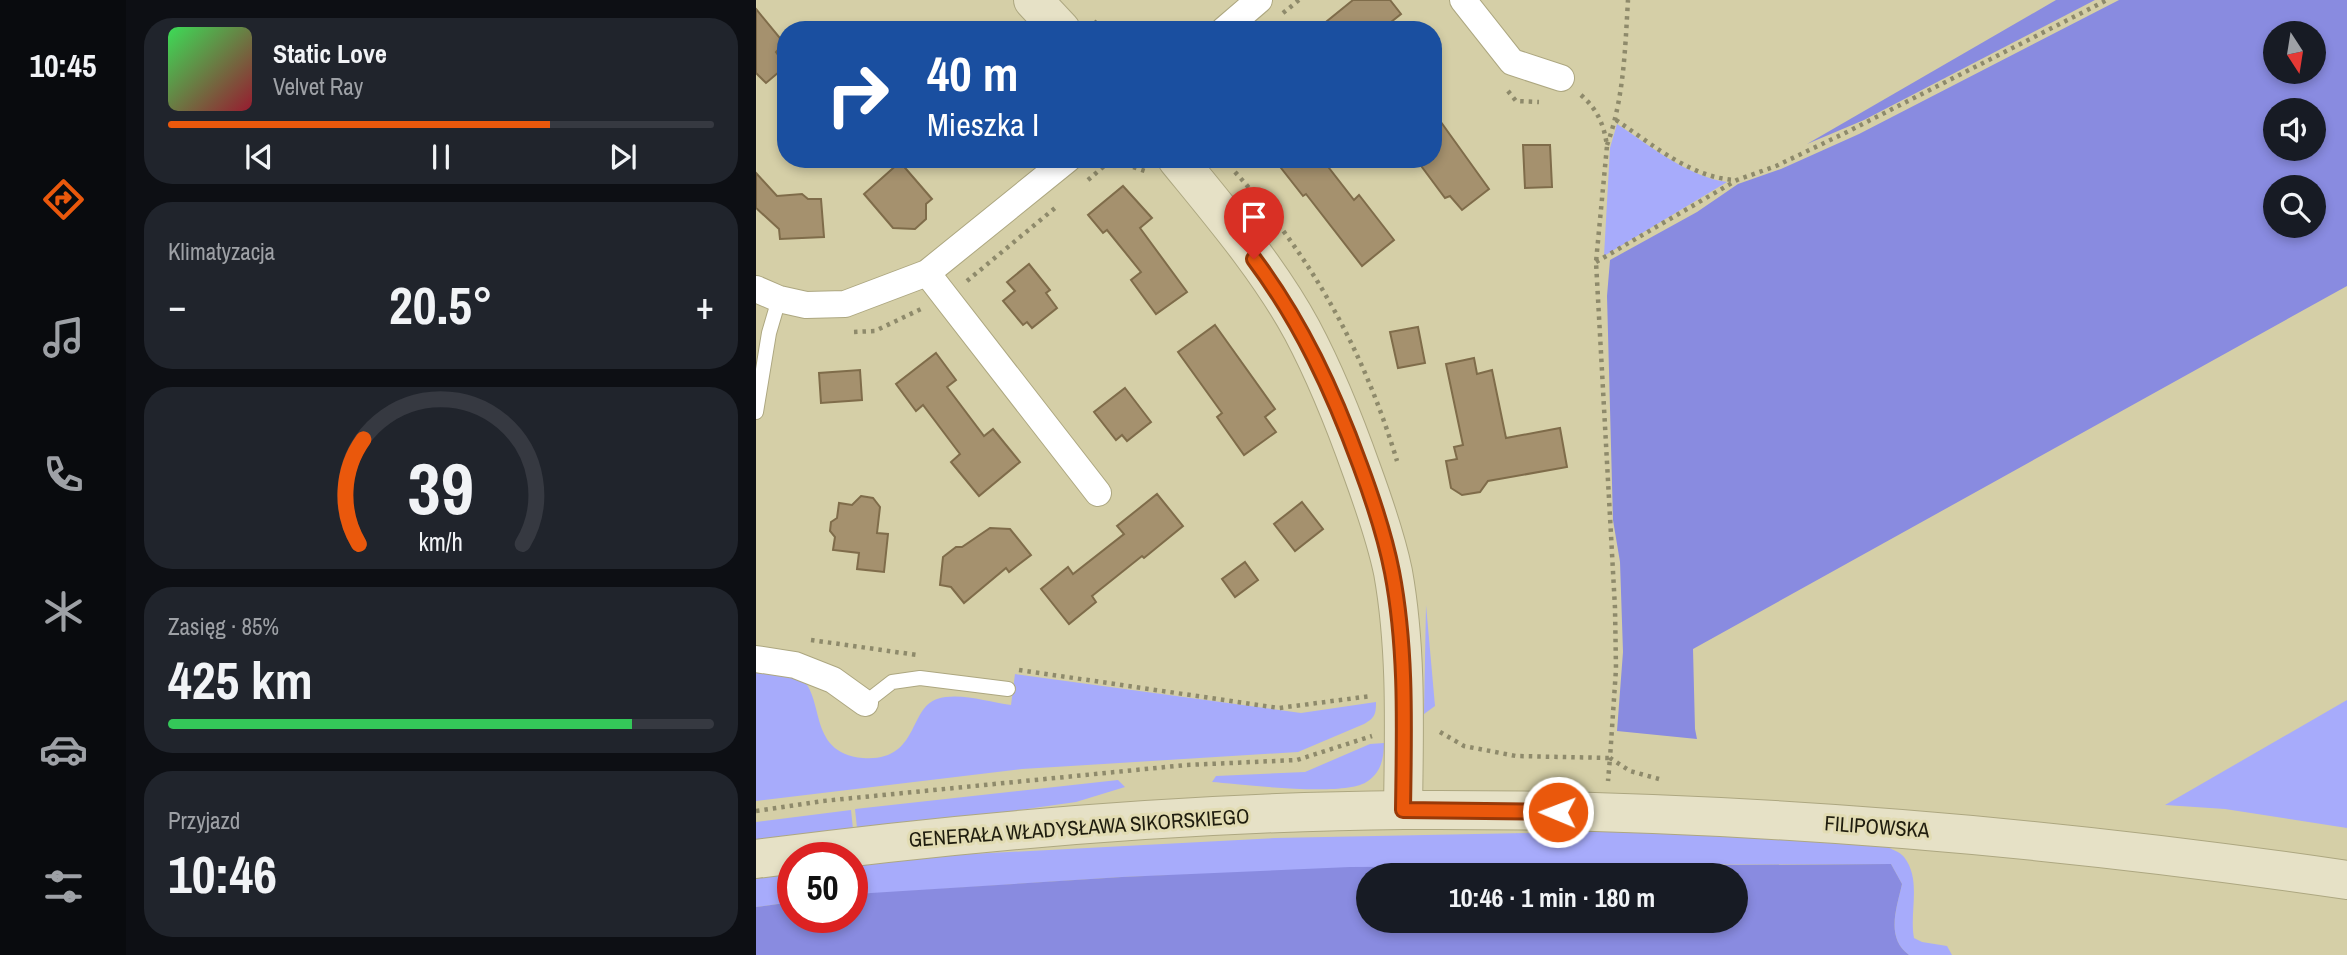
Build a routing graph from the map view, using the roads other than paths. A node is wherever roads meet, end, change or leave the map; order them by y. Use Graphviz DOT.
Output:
graph roads {
  1 [pos="1033,0"];
  2 [pos="1259,0"];
  3 [pos="1463,0"];
  4 [pos="1053,21"];
  5 [pos="1234,21"];
  6 [pos="1561,78"];
  7 [pos="1057,168"];
  8 [pos="1170,168"];
  9 [pos="927,272"];
  10 [pos="767,294"];
  11 [pos="756,412"];
  12 [pos="1098,494"];
  13 [pos="756,659"];
  14 [pos="1008,689"];
  15 [pos="866,703"];
  16 [pos="1403,810"];
  17 [pos="756,859"];
  18 [pos="2347,880"];
  1 -- 4 [label="main road"];
  2 -- 5 [label="street"];
  3 -- 6 [label="street"];
  7 -- 9 [label="street"];
  8 -- 16 [label="main road"];
  9 -- 10 [label="street"];
  9 -- 12 [label="street"];
  10 -- 11 [label="lane"];
  13 -- 15 [label="street"];
  14 -- 15 [label="lane"];
  16 -- 17 [label="main road, GENERAŁA WŁADYSŁAWA SIKORSKIEGO"];
  16 -- 18 [label="main road, FILIPOWSKA"];
}
